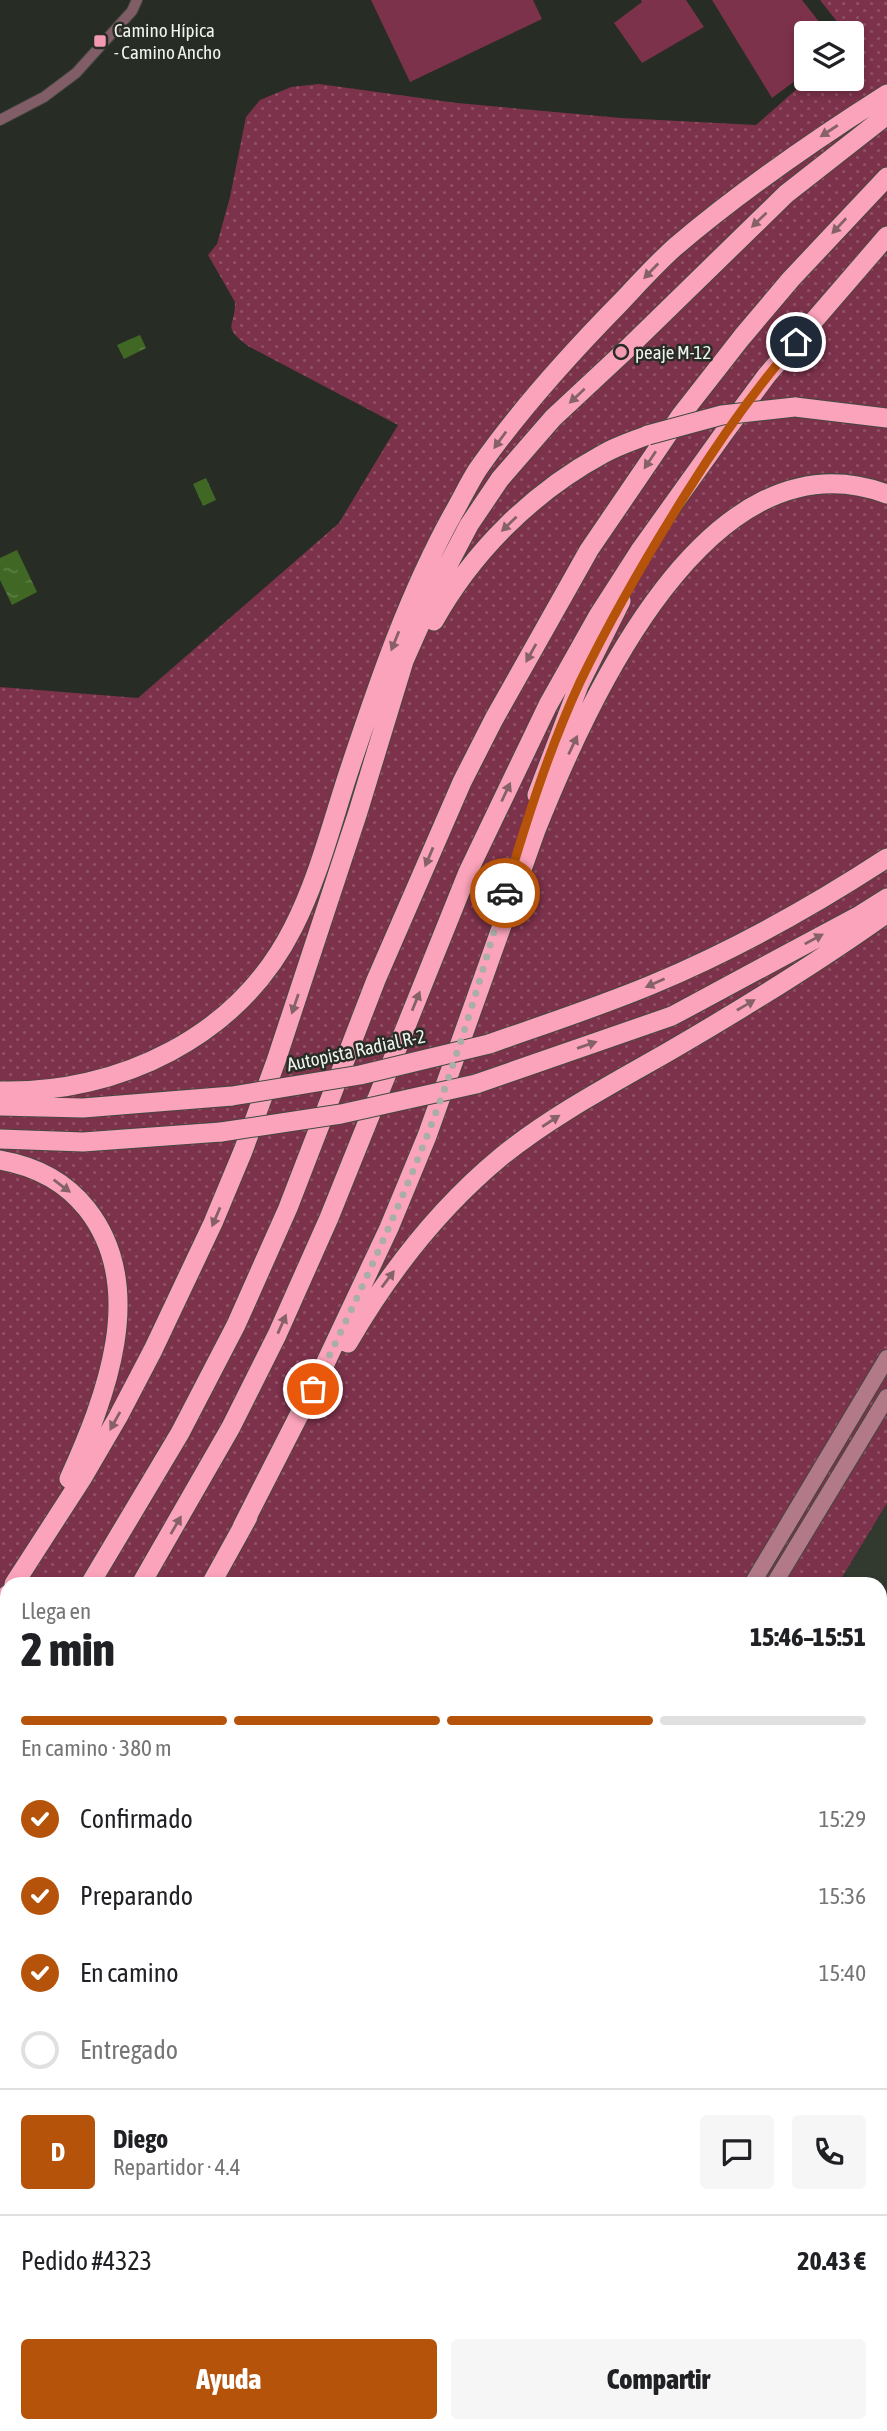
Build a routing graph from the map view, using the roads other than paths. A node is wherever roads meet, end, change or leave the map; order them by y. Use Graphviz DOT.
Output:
graph roads {
  1 [pos="137,0"];
  2 [pos="887,94"];
  3 [pos="887,115"];
  4 [pos="0,121"];
  5 [pos="887,177"];
  6 [pos="887,236"];
  7 [pos="887,418"];
  8 [pos="724,433"];
  9 [pos="887,494"];
  10 [pos="375,756"];
  11 [pos="887,858"];
  12 [pos="887,898"];
  13 [pos="887,913"];
  14 [pos="470,1014"];
  15 [pos="0,1091"];
  16 [pos="0,1106"];
  17 [pos="0,1139"];
  18 [pos="0,1160"];
  19 [pos="887,1358"];
  20 [pos="887,1397"];
  21 [pos="242,1527"];
  22 [pos="30,1559"];
  23 [pos="18,1577"];
  24 [pos="94,1577"];
  25 [pos="145,1577"];
  26 [pos="215,1577"];
  27 [pos="756,1577"];
  28 [pos="778,1577"];
  1 -- 4 [label="street"];
  2 -- 15 [label="highway, one-way"];
  3 -- 10 [label="highway, one-way"];
  5 -- 24 [label="highway, one-way"];
  6 -- 8 [label="highway"];
  7 -- 10 [label="highway, one-way, bridge"];
  8 -- 14 [label="highway"];
  25 -- 8 [label="highway, one-way"];
  14 -- 9 [label="highway, one-way"];
  10 -- 22 [label="highway, one-way"];
  11 -- 16 [label="highway, Autopista Radial R-2, one-way, bridge"];
  17 -- 12 [label="highway, one-way, bridge"];
  21 -- 13 [label="highway, one-way"];
  14 -- 21 [label="highway"];
  18 -- 22 [label="highway, one-way"];
  19 -- 27 [label="street"];
  20 -- 28 [label="street"];
  21 -- 26 [label="highway"];
  22 -- 23 [label="highway"];
}
